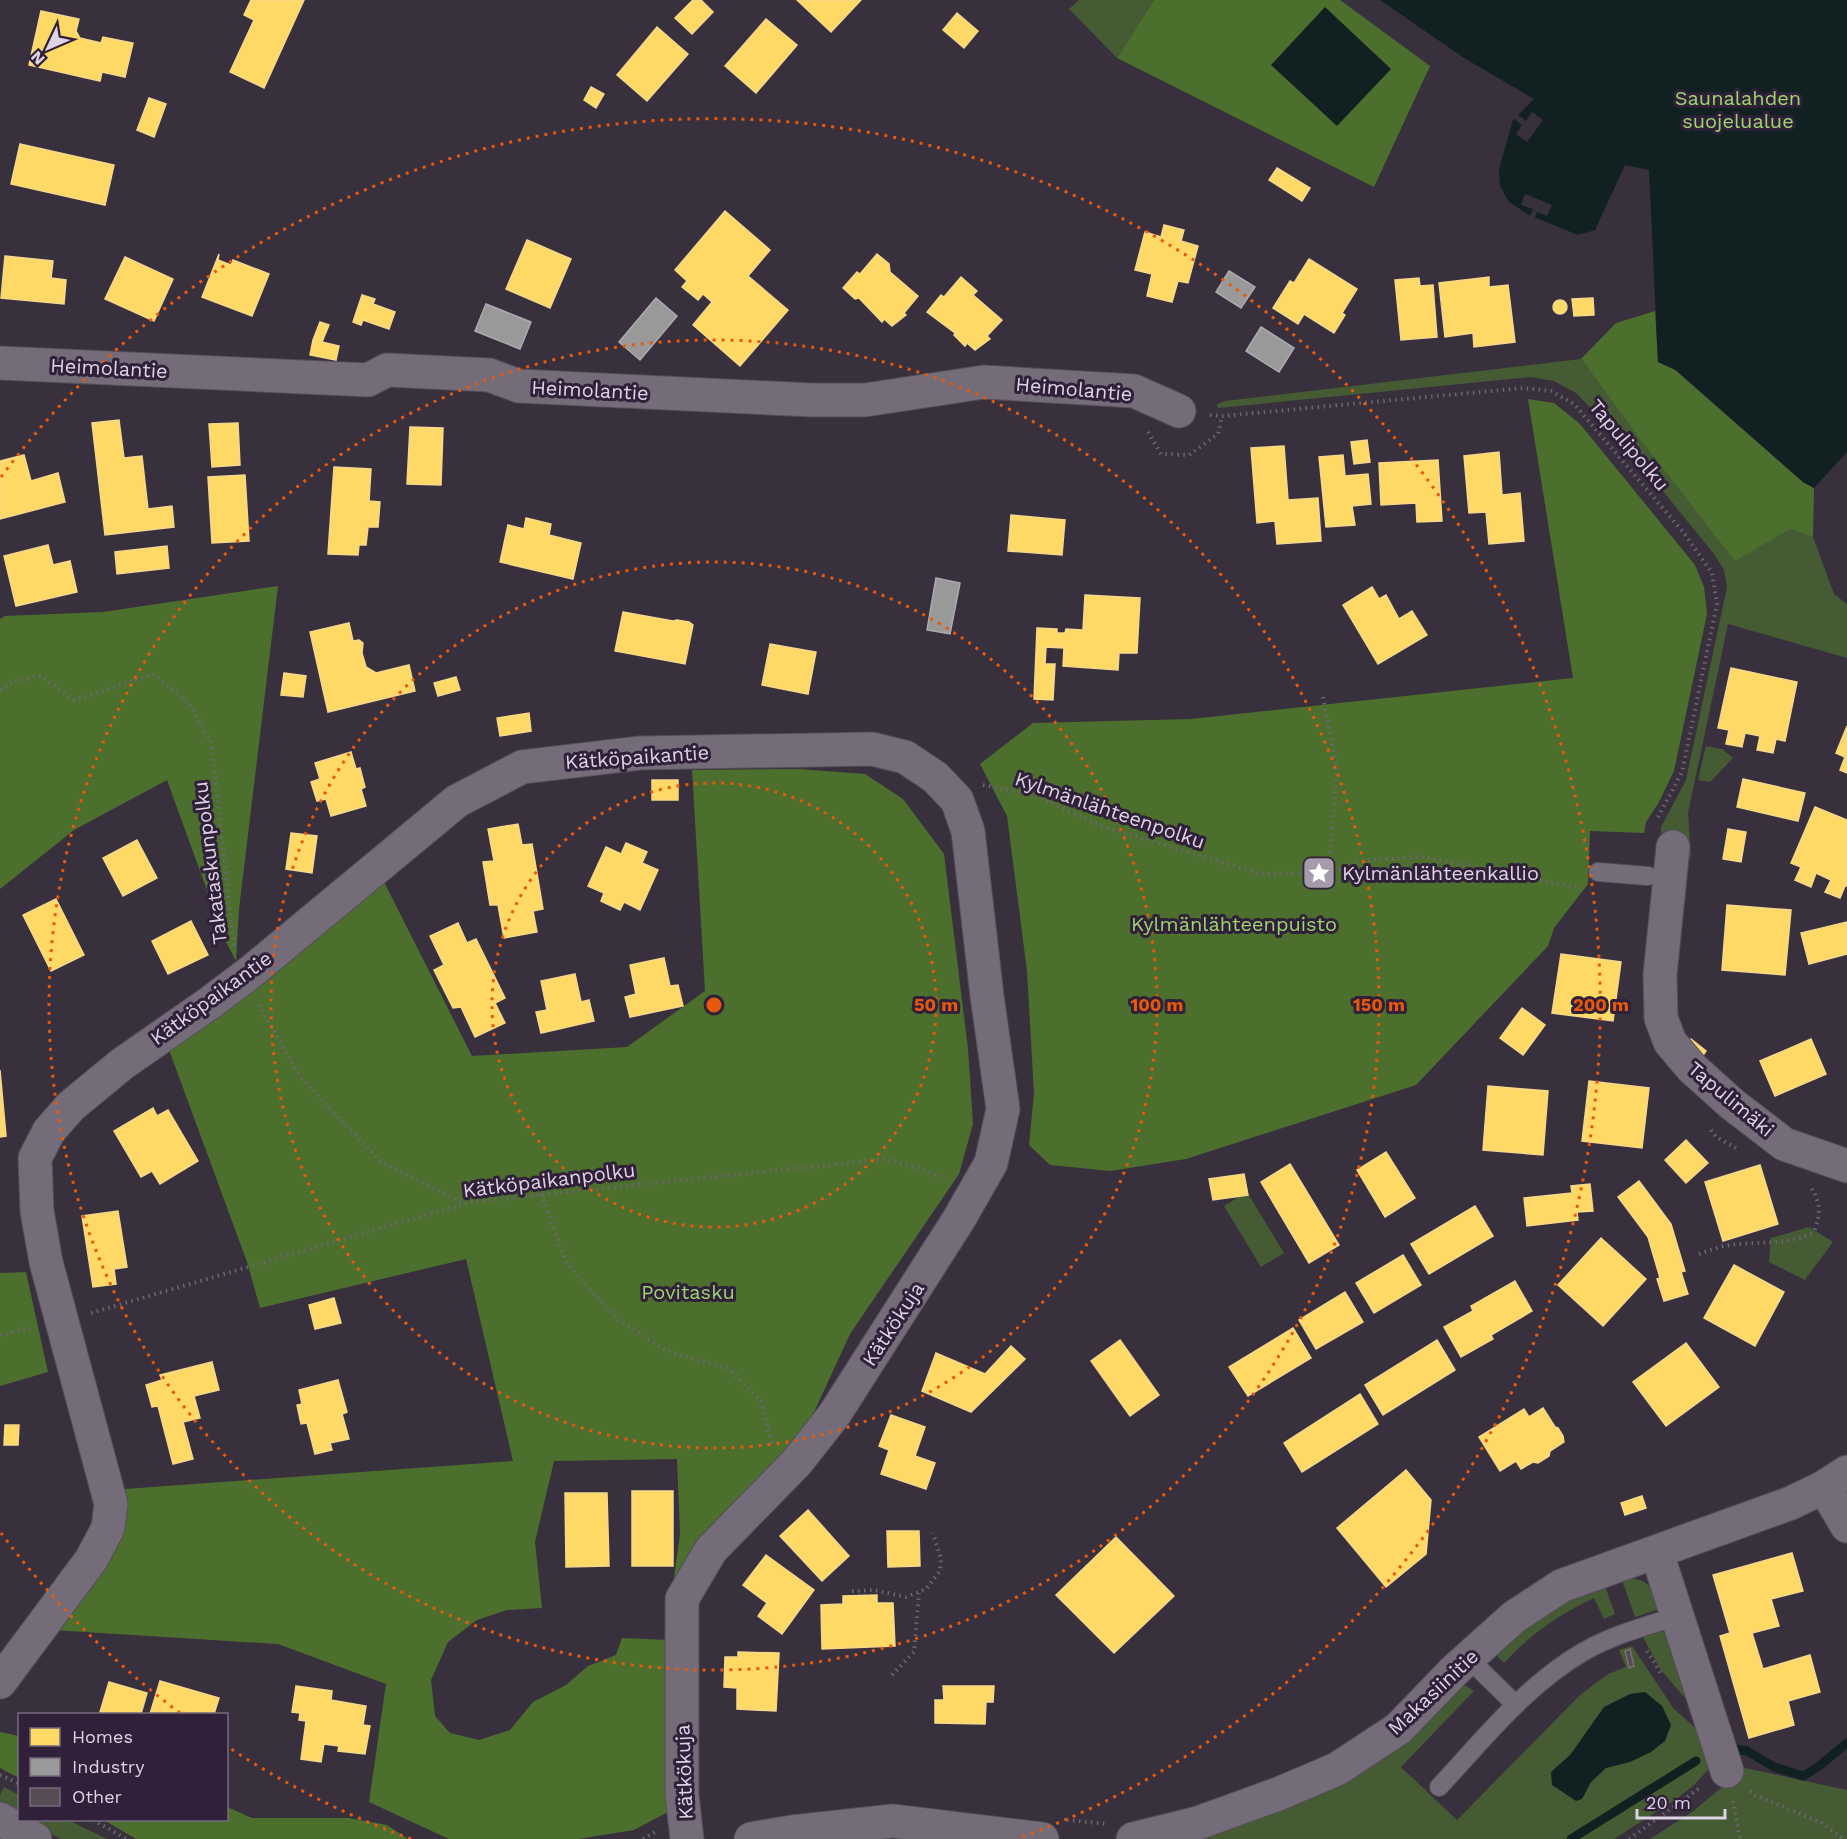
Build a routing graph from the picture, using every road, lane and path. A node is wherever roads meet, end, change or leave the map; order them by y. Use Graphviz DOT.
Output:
graph roads {
  1 [pos="0,363"];
  2 [pos="1179,411"];
  3 [pos="0,690"];
  4 [pos="1323,696"];
  5 [pos="935,777"];
  6 [pos="1663,836"];
  7 [pos="1598,872"];
  8 [pos="1328,873"];
  9 [pos="1648,876"];
  10 [pos="1584,889"];
  11 [pos="243,978"];
  12 [pos="1706,1123"];
  13 [pos="1743,1151"];
  14 [pos="1847,1166"];
  15 [pos="1807,1180"];
  16 [pos="977,1188"];
  17 [pos="541,1194"];
  18 [pos="470,1202"];
  19 [pos="1699,1254"];
  20 [pos="62,1322"];
  21 [pos="780,1479"];
  22 [pos="1836,1480"];
  23 [pos="1847,1526"];
  24 [pos="933,1533"];
  25 [pos="1657,1552"];
  26 [pos="852,1591"];
  27 [pos="919,1593"];
  28 [pos="1678,1616"];
  29 [pos="1468,1658"];
  30 [pos="892,1675"];
  31 [pos="0,1682"];
  32 [pos="1516,1705"];
  33 [pos="1727,1771"];
  34 [pos="0,1776"];
  35 [pos="18,1783"];
  36 [pos="1439,1787"];
  37 [pos="0,1819"];
  38 [pos="95,1821"];
  39 [pos="1052,1829"];
  40 [pos="1125,1831"];
  41 [pos="687,1832"];
  42 [pos="35,1839"];
  43 [pos="127,1839"];
  44 [pos="643,1839"];
  45 [pos="751,1839"];
  46 [pos="1629,1839"];
  47 [pos="1740,1839"];
  48 [pos="1843,1839"];
  1 -- 2 [label="street, Heimolantie"];
  2 -- 6 [label="path, Tapulipolku"];
  3 -- 11 [label="path, Takataskunpolku"];
  4 -- 8 [label="path"];
  5 -- 8 [label="path, Kylmänlähteenpolku"];
  5 -- 11 [label="street, Kätköpaikantie"];
  5 -- 16 [label="street, Kätkökuja"];
  6 -- 14 [label="street, Tapulimäki"];
  7 -- 9 [label="lane"];
  8 -- 10 [label="path, Kylmänlähteenpolku"];
  11 -- 18 [label="path, Takataskunpolku"];
  11 -- 20 [label="street, Kätköpaikantie"];
  12 -- 13 [label="path"];
  15 -- 19 [label="path"];
  16 -- 17 [label="path, Kätköpaikanpolku"];
  16 -- 21 [label="street, Kätkökuja"];
  17 -- 18 [label="path, Kätköpaikanpolku"];
  17 -- 21 [label="path"];
  18 -- 20 [label="path, Kätköpaikanpolku"];
  20 -- 31 [label="street, Kätköpaikantie"];
  21 -- 41 [label="street, Kätkökuja"];
  22 -- 23 [label="street"];
  22 -- 25 [label="street, Makasiinitie"];
  24 -- 27 [label="path"];
  25 -- 28 [label="street"];
  25 -- 29 [label="street, Makasiinitie"];
  26 -- 27 [label="path"];
  27 -- 30 [label="path"];
  28 -- 32 [label="lane"];
  28 -- 33 [label="street"];
  29 -- 32 [label="lane"];
  29 -- 40 [label="street, Makasiinitie"];
  32 -- 36 [label="lane"];
  33 -- 46 [label="path"];
  33 -- 47 [label="path"];
  33 -- 48 [label="path"];
  34 -- 35 [label="path"];
  37 -- 42 [label="street"];
  38 -- 43 [label="path"];
  39 -- 40 [label="path"];
  39 -- 45 [label="street"];
  41 -- 44 [label="path"];
}
